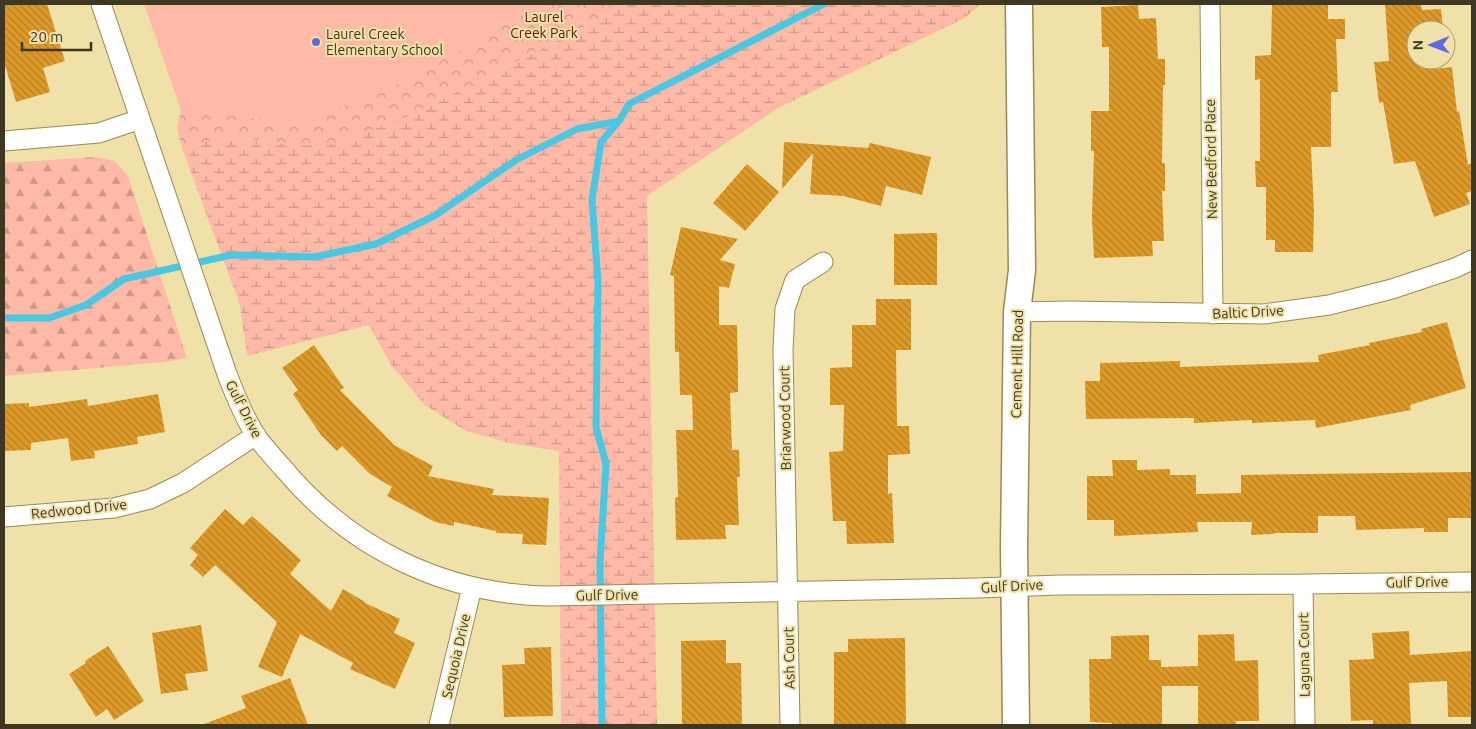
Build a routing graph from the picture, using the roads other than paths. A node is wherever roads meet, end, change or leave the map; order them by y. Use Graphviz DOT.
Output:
graph roads {
  1 [pos="101,4"];
  2 [pos="1019,4"];
  3 [pos="1210,4"];
  4 [pos="140,119"];
  5 [pos="4,140"];
  6 [pos="1472,260"];
  7 [pos="823,262"];
  8 [pos="1017,312"];
  9 [pos="1213,314"];
  10 [pos="256,435"];
  11 [pos="4,517"];
  12 [pos="1472,582"];
  13 [pos="1303,584"];
  14 [pos="1015,586"];
  15 [pos="472,587"];
  16 [pos="788,591"];
  17 [pos="439,725"];
  18 [pos="790,725"];
  19 [pos="1016,725"];
  20 [pos="1305,725"];
  1 -- 4 [label="street, Gulf Drive"];
  2 -- 8 [label="street, Cement Hill Road"];
  3 -- 9 [label="street, New Bedford Place"];
  4 -- 5 [label="street"];
  4 -- 10 [label="street, Gulf Drive"];
  6 -- 9 [label="street, Baltic Drive"];
  7 -- 16 [label="street, Briarwood Court"];
  8 -- 9 [label="street, Baltic Drive"];
  8 -- 14 [label="street, Cement Hill Road"];
  10 -- 11 [label="street, Redwood Drive"];
  10 -- 15 [label="street, Gulf Drive"];
  12 -- 13 [label="street, Gulf Drive"];
  13 -- 14 [label="street, Gulf Drive"];
  13 -- 20 [label="street, Laguna Court"];
  14 -- 16 [label="street, Gulf Drive"];
  14 -- 19 [label="street, Cement Hill Road"];
  15 -- 16 [label="street, Gulf Drive"];
  15 -- 17 [label="street, Sequoia Drive"];
  16 -- 18 [label="street, Ash Court"];
}
